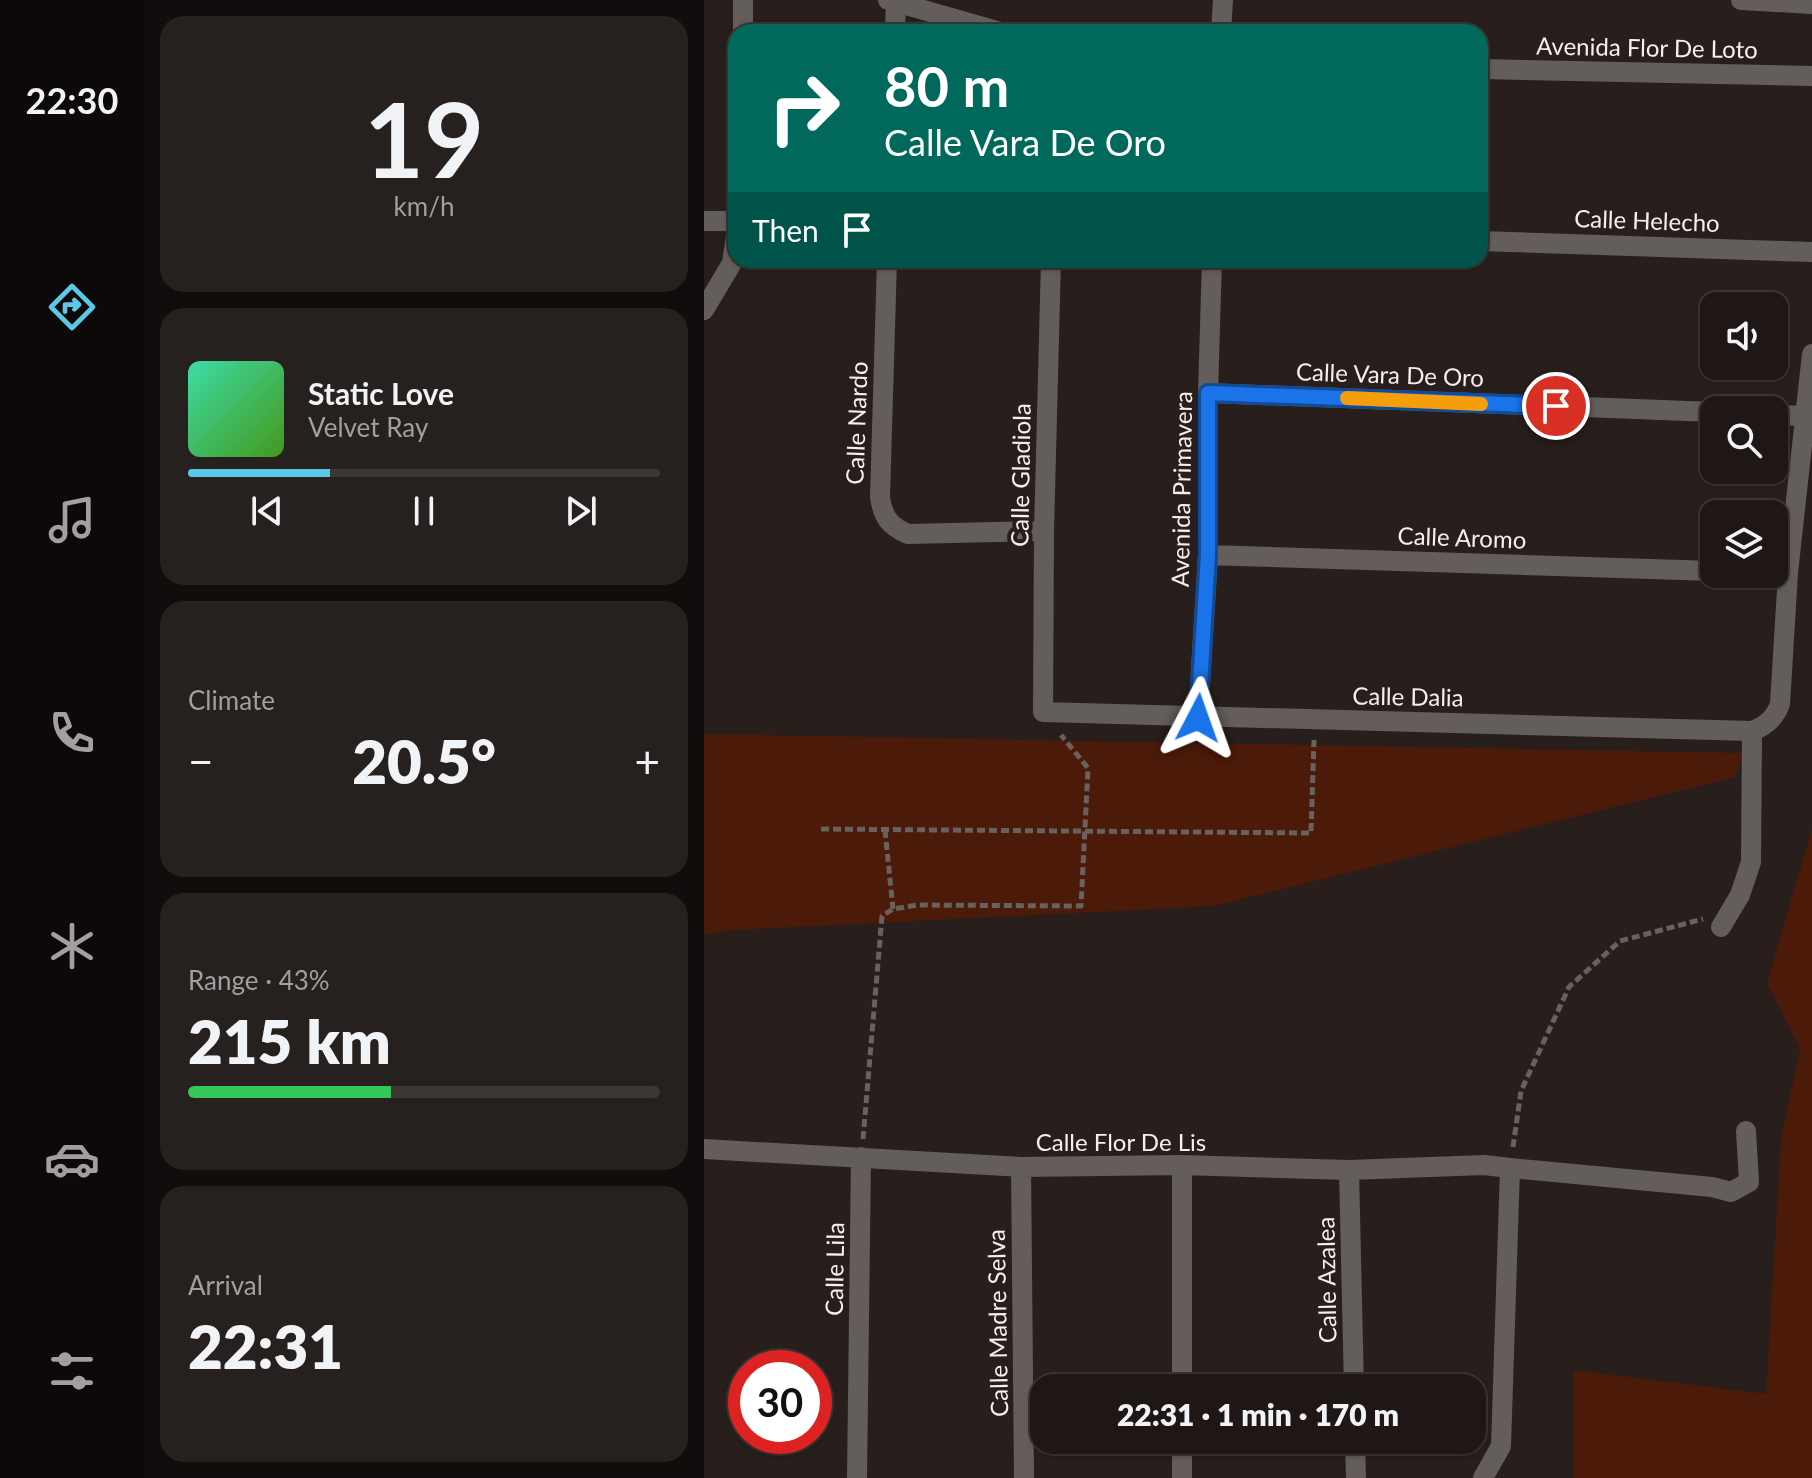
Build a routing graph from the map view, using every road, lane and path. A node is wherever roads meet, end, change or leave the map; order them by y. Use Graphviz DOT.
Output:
graph roads {
  1 [pos="743,0"];
  2 [pos="1223,0"];
  3 [pos="1741,0"];
  4 [pos="893,1"];
  5 [pos="1812,4"];
  6 [pos="743,24"];
  7 [pos="894,24"];
  8 [pos="973,24"];
  9 [pos="1222,24"];
  10 [pos="1488,69"];
  11 [pos="1812,76"];
  12 [pos="704,221"];
  13 [pos="728,221"];
  14 [pos="1488,241"];
  15 [pos="1812,252"];
  16 [pos="729,268"];
  17 [pos="887,268"];
  18 [pos="1051,268"];
  19 [pos="1212,268"];
  20 [pos="704,310"];
  21 [pos="1812,354"];
  22 [pos="1208,393"];
  23 [pos="1700,411"];
  24 [pos="1788,415"];
  25 [pos="1806,416"];
  26 [pos="1788,529"];
  27 [pos="1044,531"];
  28 [pos="1208,555"];
  29 [pos="1700,571"];
  30 [pos="1781,588"];
  31 [pos="1043,712"];
  32 [pos="1198,718"];
  33 [pos="1314,720"];
  34 [pos="1752,731"];
  35 [pos="821,829"];
  36 [pos="885,830"];
  37 [pos="1085,831"];
  38 [pos="1740,895"];
  39 [pos="893,909"];
  40 [pos="1721,927"];
  41 [pos="1746,1131"];
  42 [pos="704,1149"];
  43 [pos="861,1157"];
  44 [pos="1182,1165"];
  45 [pos="1021,1167"];
  46 [pos="1510,1168"];
  47 [pos="1349,1170"];
  48 [pos="1182,1374"];
  49 [pos="1354,1374"];
  50 [pos="1182,1454"];
  51 [pos="1355,1454"];
  52 [pos="857,1478"];
  53 [pos="1024,1478"];
  54 [pos="1182,1478"];
  55 [pos="1356,1478"];
  56 [pos="1483,1478"];
  1 -- 6 [label="street"];
  2 -- 9 [label="street"];
  3 -- 5 [label="street, Avenida Flor De Loto"];
  4 -- 7 [label="street"];
  4 -- 8 [label="street"];
  10 -- 11 [label="street, Avenida Flor De Loto"];
  12 -- 13 [label="street"];
  14 -- 15 [label="street, Calle Helecho"];
  16 -- 20 [label="street"];
  17 -- 27 [label="street, Calle Nardo"];
  18 -- 27 [label="street, Calle Gladiola"];
  19 -- 22 [label="street, Avenida Primavera"];
  21 -- 25 [label="street"];
  22 -- 23 [label="street, Calle Vara De Oro"];
  22 -- 28 [label="street, Avenida Primavera"];
  24 -- 25 [label="street"];
  25 -- 26 [label="street"];
  27 -- 31 [label="street, Calle Gladiola"];
  28 -- 29 [label="street, Calle Aromo"];
  28 -- 32 [label="street, Avenida Primavera"];
  30 -- 34 [label="street"];
  31 -- 32 [label="street, Calle Dalia"];
  31 -- 37 [label="path"];
  32 -- 33 [label="street, Calle Dalia"];
  33 -- 34 [label="street, Calle Dalia"];
  33 -- 37 [label="path"];
  34 -- 38 [label="street"];
  35 -- 36 [label="path"];
  36 -- 37 [label="path"];
  36 -- 39 [label="path"];
  37 -- 39 [label="path"];
  38 -- 40 [label="street"];
  38 -- 46 [label="path"];
  39 -- 43 [label="path"];
  41 -- 46 [label="street, Calle Flor De Lis"];
  42 -- 43 [label="street, Calle Flor De Lis"];
  43 -- 45 [label="street, Calle Flor De Lis"];
  43 -- 52 [label="street, Calle Lila"];
  44 -- 45 [label="street, Calle Flor De Lis"];
  44 -- 47 [label="street, Calle Flor De Lis"];
  44 -- 48 [label="street"];
  45 -- 53 [label="street, Calle Madre Selva"];
  46 -- 47 [label="street, Calle Flor De Lis"];
  46 -- 56 [label="street"];
  47 -- 49 [label="street, Calle Azalea"];
  50 -- 54 [label="street"];
  51 -- 55 [label="street"];
}
